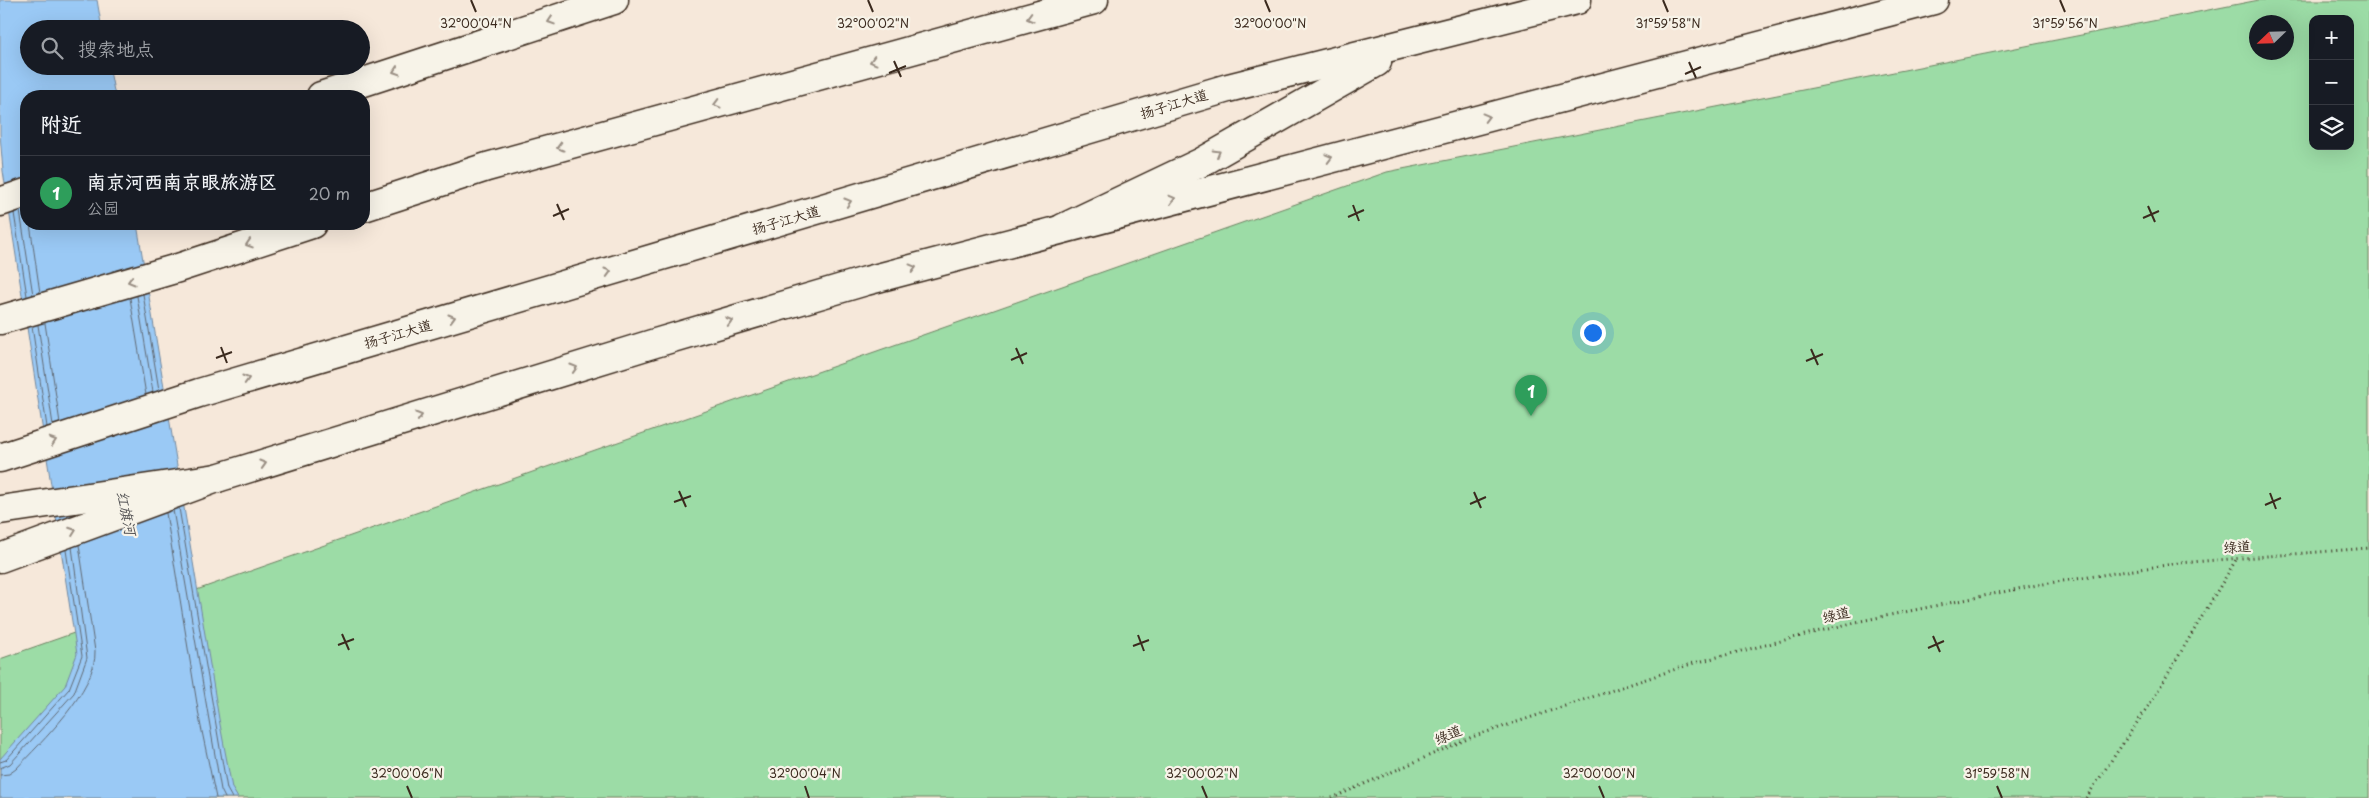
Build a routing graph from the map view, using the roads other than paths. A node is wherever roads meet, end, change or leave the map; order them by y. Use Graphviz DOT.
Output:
graph roads {
  1 [pos="614,0"];
  2 [pos="1094,0"];
  3 [pos="1578,0"];
  4 [pos="1934,0"];
  5 [pos="1406,45"];
  6 [pos="339,90"];
  7 [pos="20,195"];
  8 [pos="0,202"];
  9 [pos="370,205"];
  10 [pos="1062,228"];
  11 [pos="294,230"];
  12 [pos="0,320"];
  13 [pos="4,457"];
  14 [pos="217,478"];
  15 [pos="12,508"];
  16 [pos="0,558"];
  1 -- 6 [label="main road, one-way"];
  2 -- 9 [label="main road, one-way"];
  3 -- 5 [label="main road, 扬子江大道"];
  10 -- 4 [label="main road, one-way"];
  10 -- 5 [label="main road, one-way"];
  13 -- 5 [label="main road, 扬子江大道, one-way"];
  7 -- 8 [label="main road"];
  14 -- 10 [label="main road, one-way"];
  11 -- 12 [label="main road, one-way"];
  14 -- 15 [label="main road"];
  16 -- 14 [label="main road, one-way"];
}
